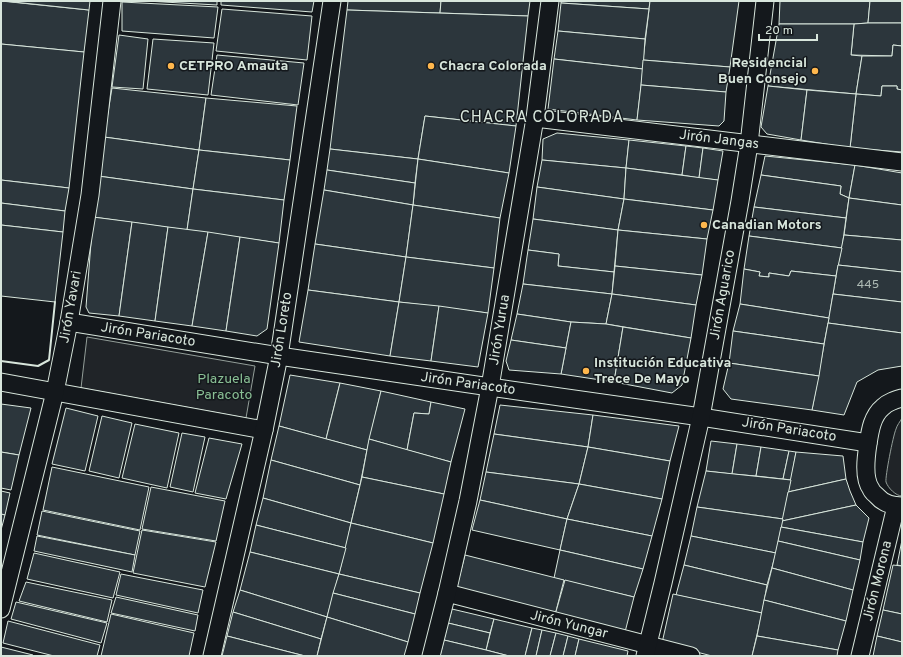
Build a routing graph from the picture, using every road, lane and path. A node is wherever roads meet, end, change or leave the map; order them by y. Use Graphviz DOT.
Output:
graph roads {
  1 [pos="112,1"];
  2 [pos="332,1"];
  3 [pos="550,1"];
  4 [pos="765,1"];
  5 [pos="535,118"];
  6 [pos="749,144"];
  7 [pos="902,162"];
  8 [pos="69,322"];
  9 [pos="279,356"];
  10 [pos="1,382"];
  11 [pos="490,387"];
  12 [pos="55,392"];
  13 [pos="902,398"];
  14 [pos="701,417"];
  15 [pos="264,430"];
  16 [pos="868,443"];
  17 [pos="899,506"];
  18 [pos="447,593"];
  19 [pos="1,609"];
  20 [pos="646,650"];
  21 [pos="212,656"];
  22 [pos="431,656"];
  23 [pos="691,656"];
  24 [pos="860,656"];
  1 -- 8 [label="street, Jirón Yavari"];
  2 -- 9 [label="street, Jirón Loreto"];
  3 -- 5 [label="street, Jirón Yurua"];
  4 -- 6 [label="street, Jirón Aguarico"];
  5 -- 6 [label="street, Jirón Jangas"];
  5 -- 11 [label="street, Jirón Yurua"];
  6 -- 7 [label="street, Jirón Jangas"];
  6 -- 14 [label="street, Jirón Aguarico"];
  8 -- 9 [label="street, Jirón Pariacoto"];
  8 -- 12 [label="street, Jirón Yavari"];
  9 -- 11 [label="street, Jirón Pariacoto"];
  9 -- 15 [label="street, Jirón Loreto"];
  10 -- 12 [label="street"];
  11 -- 14 [label="street, Jirón Pariacoto"];
  11 -- 18 [label="street, Jirón Yurua"];
  12 -- 15 [label="street"];
  12 -- 19 [label="street, Jirón Yavari"];
  13 -- 16 [label="street"];
  14 -- 16 [label="street, Jirón Pariacoto"];
  14 -- 20 [label="street, Jirón Aguarico"];
  15 -- 21 [label="street, Jirón Loreto"];
  16 -- 17 [label="street"];
  17 -- 24 [label="street, Jirón Morona"];
  18 -- 20 [label="street, Jirón Yungar"];
  18 -- 22 [label="street, Jirón Yurua"];
  20 -- 23 [label="street, Jirón Yungar"];
}
